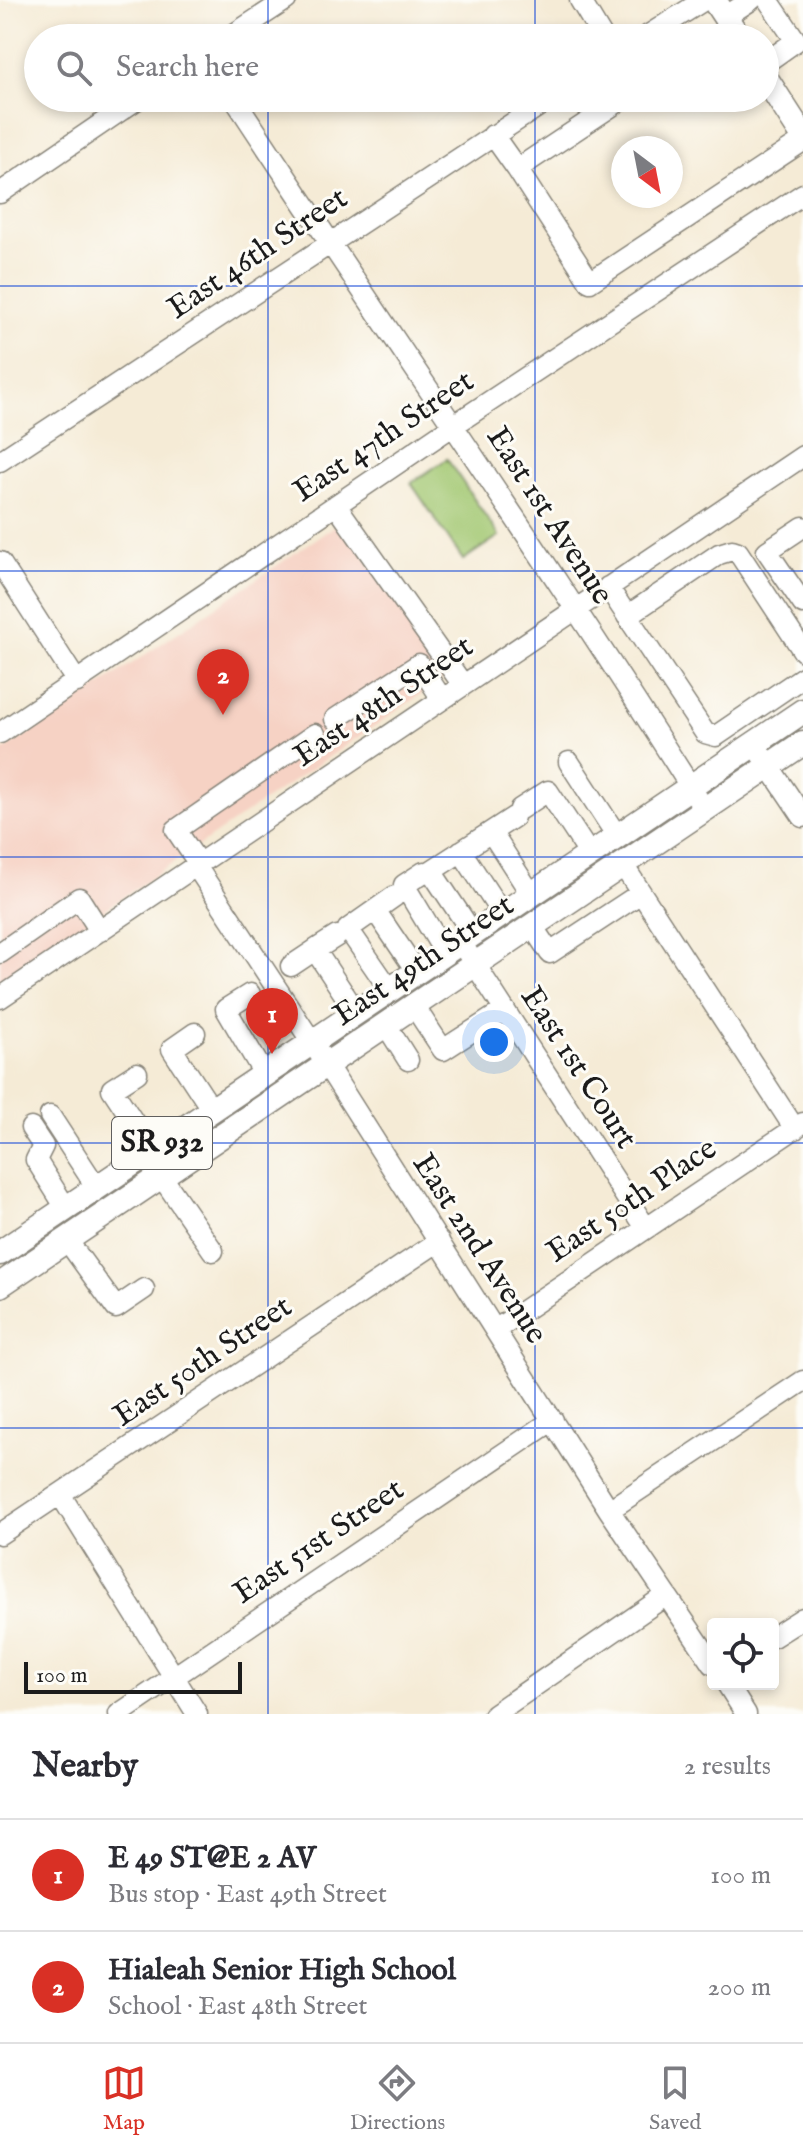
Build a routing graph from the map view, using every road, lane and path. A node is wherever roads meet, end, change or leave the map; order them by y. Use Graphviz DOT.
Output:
graph roads {
  1 [pos="286,0"];
  2 [pos="580,0"];
  3 [pos="704,0"];
  4 [pos="751,0"];
  5 [pos="768,0"];
  6 [pos="249,24"];
  7 [pos="595,24"];
  8 [pos="666,24"];
  9 [pos="725,24"];
  10 [pos="779,53"];
  11 [pos="779,106"];
  12 [pos="119,112"];
  13 [pos="243,112"];
  14 [pos="529,112"];
  15 [pos="603,112"];
  16 [pos="493,135"];
  17 [pos="797,143"];
  18 [pos="517,169"];
  19 [pos="0,193"];
  20 [pos="803,194"];
  21 [pos="329,243"];
  22 [pos="454,425"];
  23 [pos="803,456"];
  24 [pos="0,461"];
  25 [pos="336,505"];
  26 [pos="803,527"];
  27 [pos="0,562"];
  28 [pos="608,587"];
  29 [pos="803,604"];
  30 [pos="574,610"];
  31 [pos="627,616"];
  32 [pos="803,651"];
  33 [pos="803,677"];
  34 [pos="77,682"];
  35 [pos="463,685"];
  36 [pos="442,699"];
  37 [pos="803,711"];
  38 [pos="335,719"];
  39 [pos="0,733"];
  40 [pos="315,734"];
  41 [pos="803,743"];
  42 [pos="754,744"];
  43 [pos="569,762"];
  44 [pos="768,766"];
  45 [pos="690,787"];
  46 [pos="705,810"];
  47 [pos="803,817"];
  48 [pos="491,832"];
  49 [pos="617,836"];
  50 [pos="461,851"];
  51 [pos="590,855"];
  52 [pos="198,865"];
  53 [pos="623,865"];
  54 [pos="424,872"];
  55 [pos="641,893"];
  56 [pos="531,894"];
  57 [pos="395,896"];
  58 [pos="375,910"];
  59 [pos="502,914"];
  60 [pos="532,926"];
  61 [pos="100,931"];
  62 [pos="337,936"];
  63 [pos="460,943"];
  64 [pos="315,950"];
  65 [pos="0,953"];
  66 [pos="476,965"];
  67 [pos="291,966"];
  68 [pos="417,972"];
  69 [pos="4,988"];
  70 [pos="390,990"];
  71 [pos="250,994"];
  72 [pos="414,1006"];
  73 [pos="505,1010"];
  74 [pos="356,1012"];
  75 [pos="386,1025"];
  76 [pos="195,1033"];
  77 [pos="312,1042"];
  78 [pos="408,1060"];
  79 [pos="325,1065"];
  80 [pos="137,1073"];
  81 [pos="264,1074"];
  82 [pos="212,1110"];
  83 [pos="50,1116"];
  84 [pos="799,1126"];
  85 [pos="31,1128"];
  86 [pos="152,1150"];
  87 [pos="162,1177"];
  88 [pos="97,1188"];
  89 [pos="66,1208"];
  90 [pos="646,1228"];
  91 [pos="67,1240"];
  92 [pos="439,1241"];
  93 [pos="213,1251"];
  94 [pos="0,1253"];
  95 [pos="0,1285"];
  96 [pos="144,1289"];
  97 [pos="495,1330"];
  98 [pos="803,1381"];
  99 [pos="553,1420"];
  100 [pos="60,1494"];
  101 [pos="609,1510"];
  102 [pos="0,1534"];
  103 [pos="665,1596"];
  104 [pos="803,1618"];
  105 [pos="779,1633"];
  106 [pos="707,1656"];
  107 [pos="173,1677"];
  108 [pos="731,1690"];
  109 [pos="119,1714"];
  110 [pos="197,1714"];
  111 [pos="494,1714"];
  112 [pos="746,1714"];
  1 -- 6 [label="street"];
  2 -- 7 [label="street"];
  3 -- 8 [label="street"];
  4 -- 9 [label="street"];
  5 -- 10 [label="street"];
  11 -- 17 [label="main road"];
  12 -- 19 [label="street"];
  13 -- 21 [label="street, East 1st Avenue"];
  14 -- 16 [label="street, East 46th Street"];
  15 -- 18 [label="street"];
  16 -- 18 [label="street"];
  16 -- 21 [label="street, East 46th Street"];
  17 -- 18 [label="street"];
  20 -- 22 [label="street, East 47th Street"];
  21 -- 22 [label="street, East 1st Avenue"];
  21 -- 24 [label="street, East 46th Street"];
  22 -- 25 [label="street, East 47th Street"];
  22 -- 30 [label="street, East 1st Avenue"];
  23 -- 28 [label="street, East 48th Street"];
  25 -- 34 [label="street, East 47th Street"];
  25 -- 35 [label="street"];
  26 -- 29 [label="street"];
  27 -- 34 [label="street"];
  28 -- 30 [label="street, East 48th Street"];
  28 -- 31 [label="street"];
  30 -- 35 [label="street, East 48th Street"];
  30 -- 45 [label="street, East 1st Avenue"];
  31 -- 32 [label="street"];
  31 -- 33 [label="street"];
  34 -- 39 [label="street, East 47th Street"];
  35 -- 36 [label="street, East 48th Street"];
  36 -- 38 [label="street"];
  36 -- 52 [label="street, East 48th Street"];
  37 -- 42 [label="main road, East 49th Street / SR 932"];
  40 -- 52 [label="street, East 2nd Avenue"];
  41 -- 44 [label="main road, East 49th Street / SR 932"];
  42 -- 44 [label="street"];
  42 -- 45 [label="main road, East 49th Street / SR 932"];
  43 -- 49 [label="street"];
  44 -- 46 [label="main road, East 49th Street / SR 932"];
  44 -- 47 [label="street"];
  45 -- 46 [label="street, East 1st Avenue"];
  45 -- 49 [label="main road, East 49th Street / SR 932"];
  46 -- 53 [label="main road, East 49th Street / SR 932"];
  48 -- 50 [label="street"];
  48 -- 51 [label="street"];
  48 -- 56 [label="street"];
  49 -- 51 [label="main road, East 49th Street / SR 932"];
  50 -- 59 [label="street"];
  50 -- 63 [label="street"];
  51 -- 56 [label="main road, East 49th Street / SR 932"];
  52 -- 61 [label="street, East 48th Street"];
  52 -- 77 [label="street, East 2nd Avenue"];
  53 -- 55 [label="street"];
  53 -- 60 [label="main road, East 49th Street / SR 932"];
  54 -- 63 [label="street"];
  55 -- 60 [label="street"];
  55 -- 84 [label="street"];
  56 -- 59 [label="main road, East 49th Street / SR 932"];
  57 -- 58 [label="street"];
  58 -- 68 [label="street"];
  58 -- 70 [label="street"];
  59 -- 63 [label="main road, East 49th Street / SR 932"];
  60 -- 66 [label="main road, East 49th Street / SR 932"];
  61 -- 65 [label="street"];
  61 -- 69 [label="street, East 48th Street"];
  62 -- 64 [label="street"];
  63 -- 66 [label="street, East 1st Court"];
  63 -- 68 [label="main road, East 49th Street / SR 932"];
  64 -- 67 [label="street"];
  64 -- 74 [label="street"];
  66 -- 72 [label="main road, East 49th Street / SR 932"];
  66 -- 73 [label="street, East 1st Court"];
  68 -- 70 [label="main road, East 49th Street / SR 932"];
  70 -- 74 [label="main road, East 49th Street / SR 932"];
  71 -- 81 [label="street"];
  72 -- 73 [label="street"];
  72 -- 75 [label="main road, East 49th Street / SR 932"];
  73 -- 90 [label="street, East 1st Court"];
  74 -- 77 [label="main road, East 49th Street / SR 932"];
  75 -- 78 [label="street"];
  75 -- 79 [label="main road, East 49th Street / SR 932"];
  76 -- 82 [label="street"];
  77 -- 79 [label="street, East 2nd Avenue"];
  77 -- 81 [label="main road, East 49th Street / SR 932"];
  79 -- 87 [label="main road, East 49th Street / SR 932"];
  79 -- 92 [label="street, East 2nd Avenue"];
  80 -- 86 [label="street"];
  81 -- 82 [label="main road, East 49th Street / SR 932"];
  82 -- 86 [label="main road, East 49th Street / SR 932"];
  83 -- 88 [label="street"];
  84 -- 90 [label="street, East 50th Place"];
  85 -- 89 [label="street"];
  86 -- 88 [label="main road, East 49th Street / SR 932"];
  87 -- 91 [label="main road, East 49th Street / SR 932"];
  87 -- 93 [label="street"];
  88 -- 89 [label="main road, East 49th Street / SR 932"];
  89 -- 94 [label="main road, East 49th Street / SR 932"];
  90 -- 97 [label="street, East 50th Place"];
  91 -- 95 [label="main road, East 49th Street / SR 932"];
  91 -- 96 [label="street"];
  92 -- 97 [label="street, East 2nd Avenue"];
  92 -- 100 [label="street, East 50th Street"];
  97 -- 99 [label="street, East 2nd Avenue"];
  98 -- 101 [label="street"];
  99 -- 101 [label="street, East 2nd Avenue"];
  99 -- 107 [label="street, East 51st Street"];
  100 -- 102 [label="street, East 50th Street"];
  100 -- 107 [label="street"];
  101 -- 103 [label="street, East 2nd Avenue"];
  103 -- 106 [label="street, East 2nd Avenue"];
  103 -- 111 [label="street"];
  104 -- 105 [label="street"];
  107 -- 109 [label="street, East 51st Street"];
  107 -- 110 [label="street"];
  108 -- 112 [label="street"];
}
